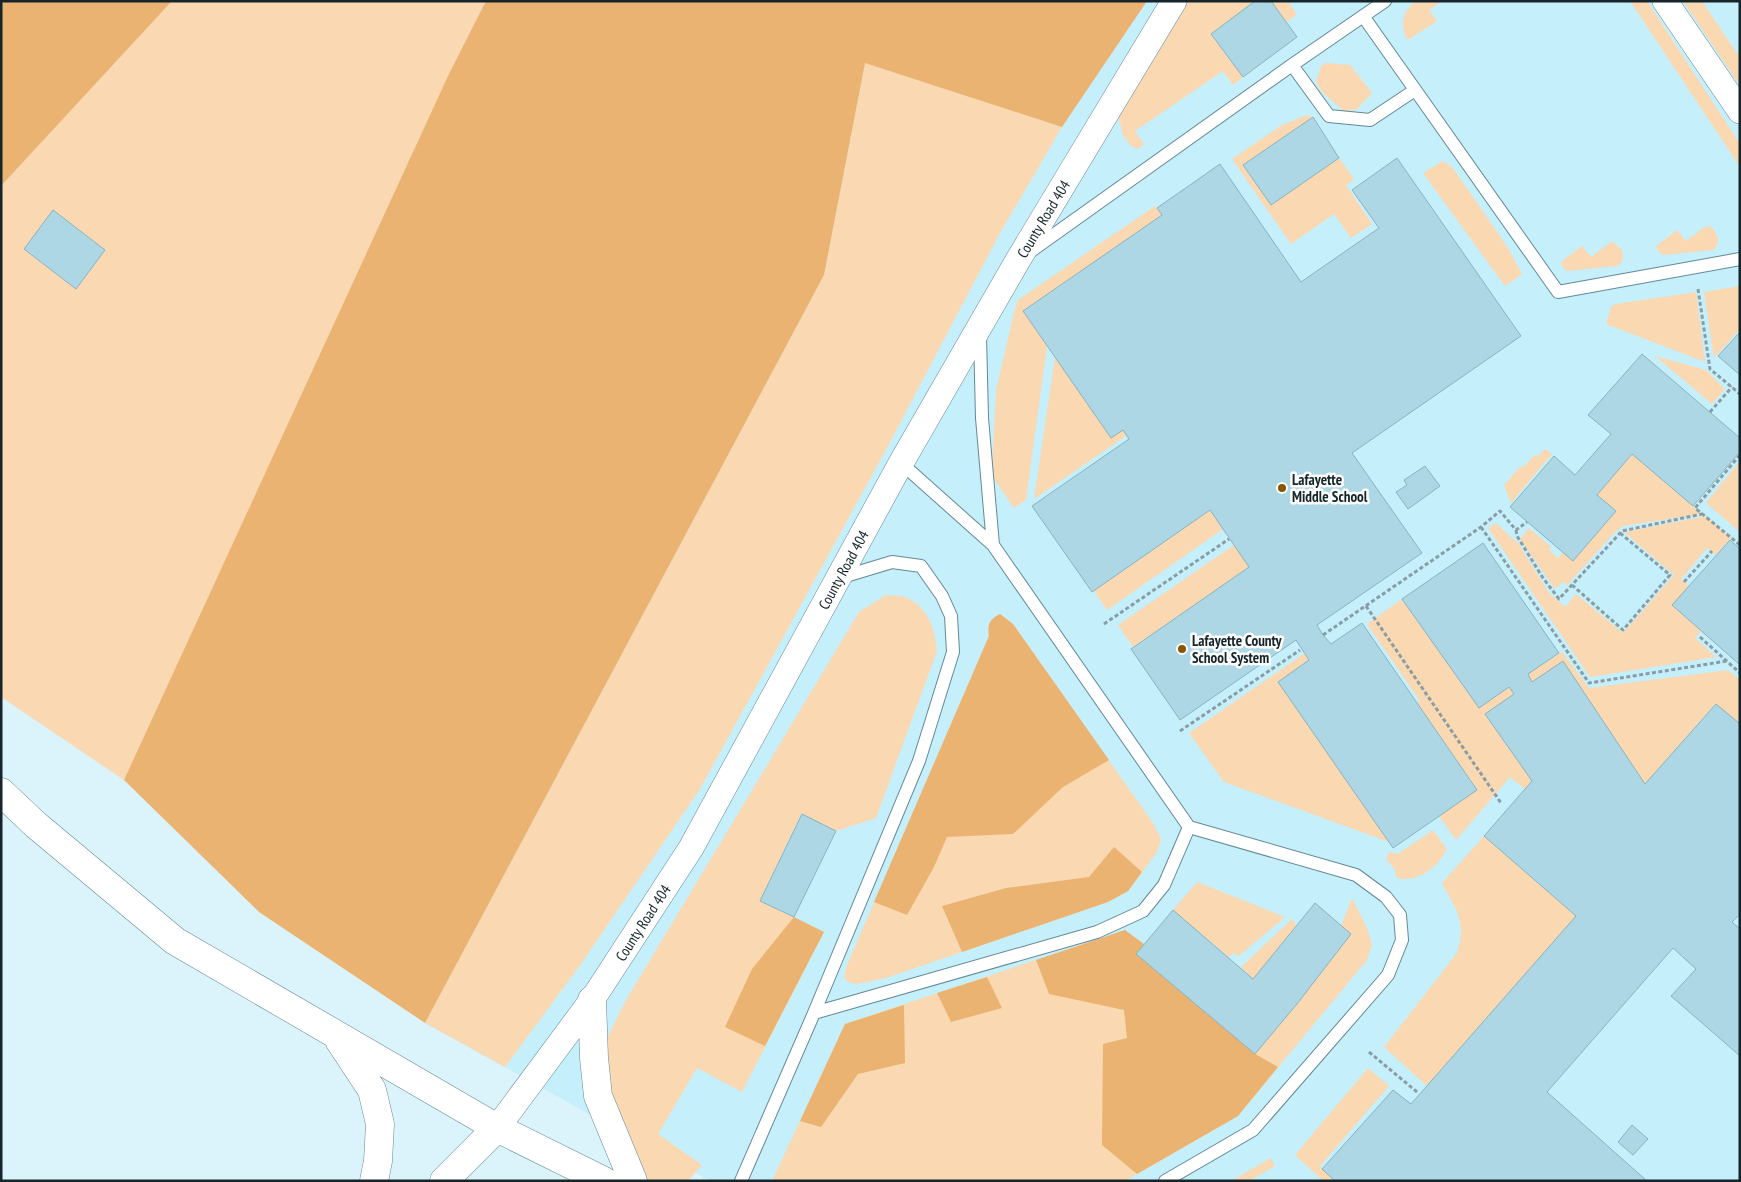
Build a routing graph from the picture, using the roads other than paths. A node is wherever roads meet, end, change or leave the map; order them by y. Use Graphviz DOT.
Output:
graph roads {
  1 [pos="1174,1"];
  2 [pos="1384,1"];
  3 [pos="1664,1"];
  4 [pos="1363,16"];
  5 [pos="1292,65"];
  6 [pos="1415,90"];
  7 [pos="1740,111"];
  8 [pos="1740,259"];
  9 [pos="1018,260"];
  10 [pos="980,326"];
  11 [pos="901,463"];
  12 [pos="993,545"];
  13 [pos="837,579"];
  14 [pos="1,792"];
  15 [pos="1189,827"];
  16 [pos="592,1000"];
  17 [pos="814,1013"];
  18 [pos="336,1034"];
  19 [pos="497,1128"];
  20 [pos="374,1181"];
  21 [pos="444,1181"];
  22 [pos="604,1181"];
  23 [pos="633,1181"];
  24 [pos="741,1181"];
  25 [pos="1165,1181"];
  1 -- 9 [label="street, County Road 404"];
  2 -- 4 [label="lane"];
  3 -- 7 [label="street"];
  4 -- 5 [label="lane"];
  4 -- 6 [label="lane"];
  5 -- 6 [label="lane"];
  5 -- 9 [label="lane"];
  6 -- 8 [label="lane"];
  9 -- 10 [label="street, County Road 404"];
  10 -- 11 [label="street, County Road 404"];
  10 -- 12 [label="lane"];
  11 -- 12 [label="lane"];
  11 -- 13 [label="street, County Road 404"];
  12 -- 15 [label="lane"];
  13 -- 16 [label="street, County Road 404"];
  13 -- 17 [label="lane"];
  14 -- 18 [label="main road"];
  15 -- 17 [label="lane"];
  15 -- 25 [label="lane"];
  16 -- 19 [label="street, County Road 404"];
  16 -- 23 [label="main road"];
  17 -- 24 [label="lane"];
  18 -- 19 [label="main road"];
  18 -- 20 [label="main road"];
  19 -- 21 [label="main road"];
  19 -- 22 [label="main road"];
}
